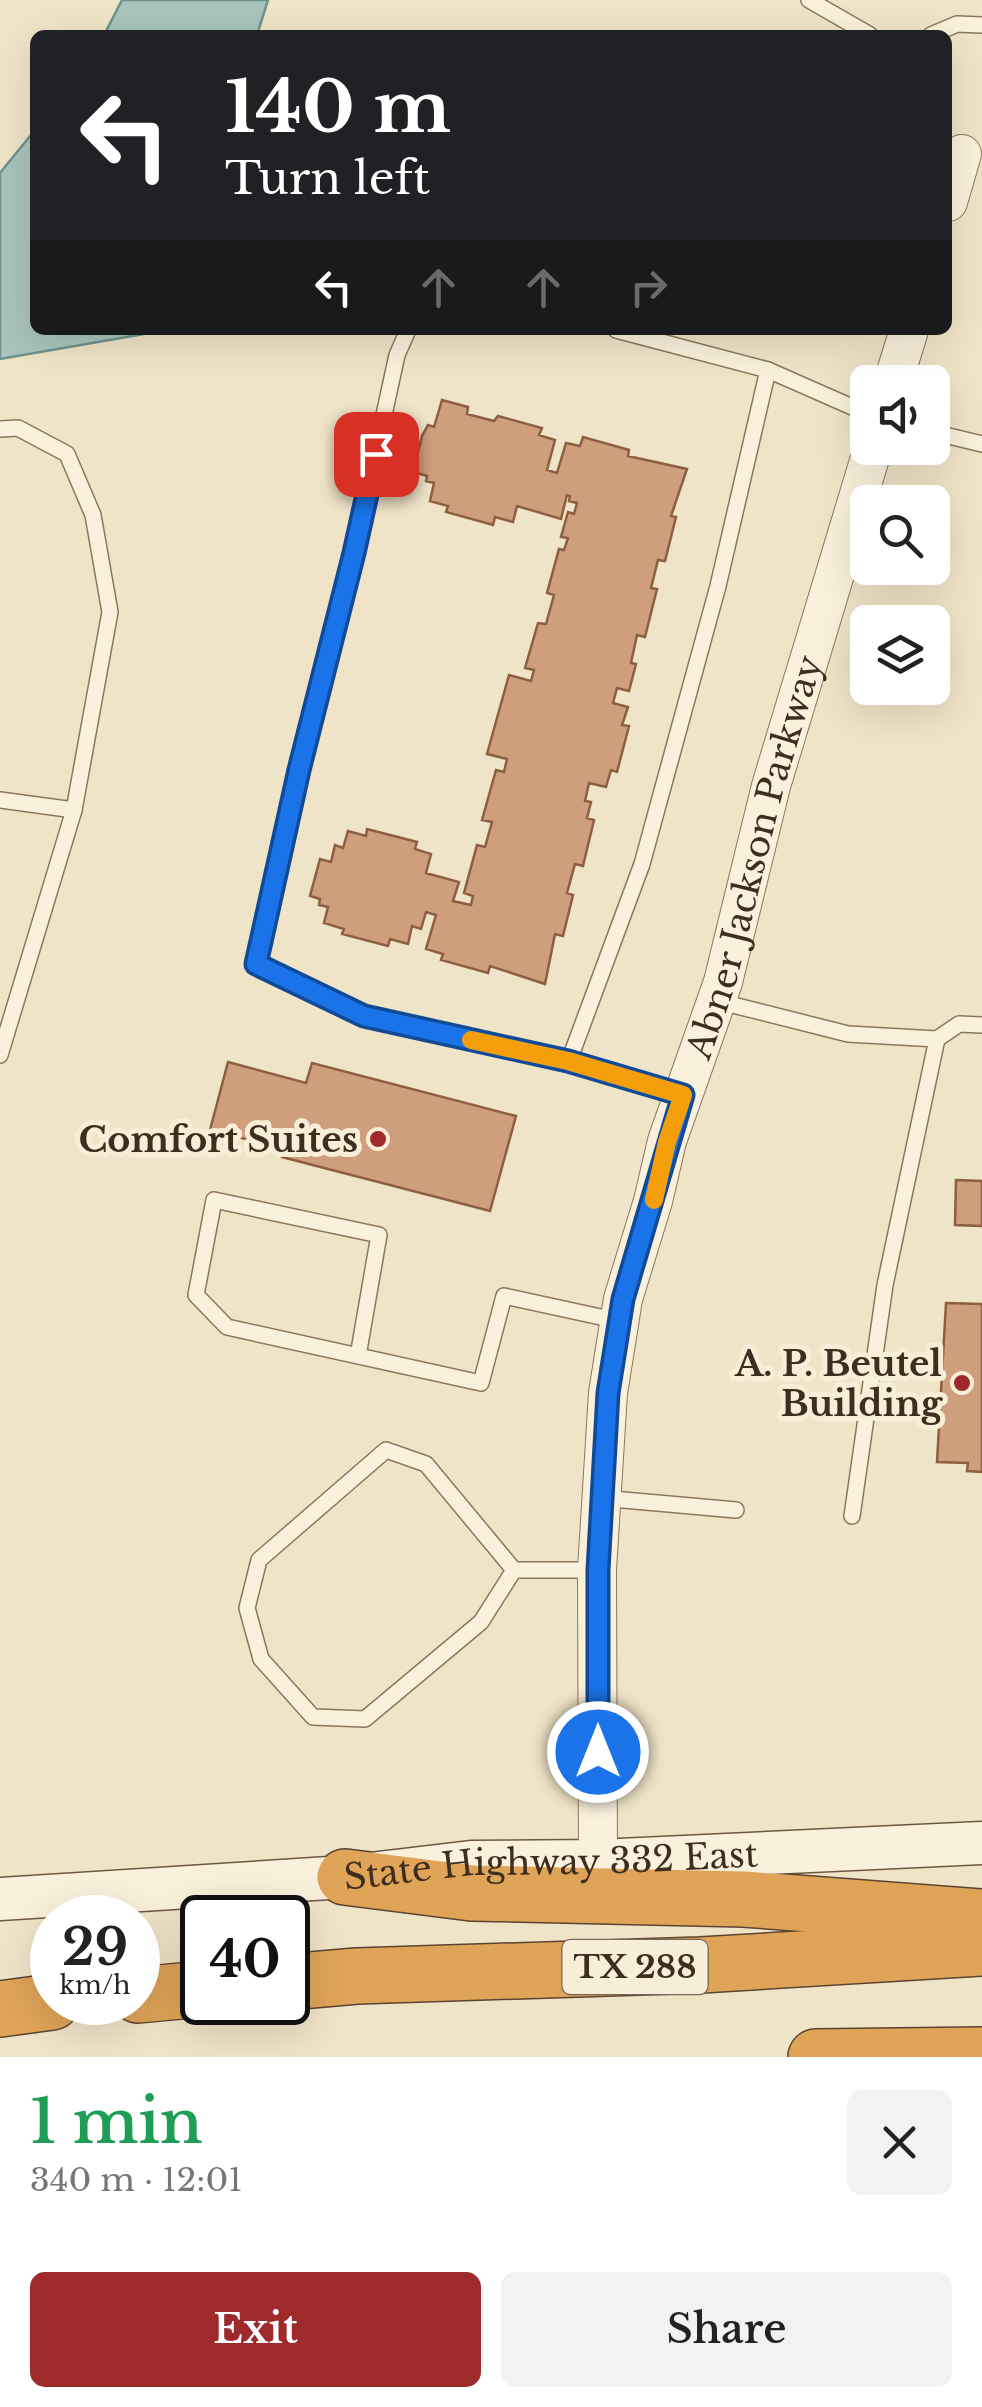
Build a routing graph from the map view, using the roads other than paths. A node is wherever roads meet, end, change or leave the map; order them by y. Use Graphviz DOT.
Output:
graph roads {
  1 [pos="809,0"];
  2 [pos="982,25"];
  3 [pos="861,30"];
  4 [pos="943,30"];
  5 [pos="964,152"];
  6 [pos="952,190"];
  7 [pos="406,335"];
  8 [pos="635,335"];
  9 [pos="907,335"];
  10 [pos="898,365"];
  11 [pos="768,370"];
  12 [pos="850,406"];
  13 [pos="0,428"];
  14 [pos="950,436"];
  15 [pos="982,444"];
  16 [pos="868,465"];
  17 [pos="0,800"];
  18 [pos="74,810"];
  19 [pos="717,1001"];
  20 [pos="982,1025"];
  21 [pos="937,1039"];
  22 [pos="0,1054"];
  23 [pos="568,1061"];
  24 [pos="683,1095"];
  25 [pos="619,1320"];
  26 [pos="358,1356"];
  27 [pos="601,1498"];
  28 [pos="736,1510"];
  29 [pos="852,1516"];
  30 [pos="514,1570"];
  31 [pos="598,1570"];
  32 [pos="982,1843"];
  33 [pos="598,1861"];
  34 [pos="345,1877"];
  35 [pos="0,1900"];
  36 [pos="982,1917"];
  37 [pos="982,1948"];
  38 [pos="310,1980"];
  39 [pos="982,2055"];
  40 [pos="816,2057"];
  1 -- 3 [label="lane"];
  2 -- 4 [label="lane"];
  5 -- 6 [label="street"];
  7 -- 23 [label="lane"];
  8 -- 11 [label="lane"];
  9 -- 10 [label="street"];
  11 -- 12 [label="lane"];
  11 -- 23 [label="lane"];
  13 -- 18 [label="lane"];
  14 -- 15 [label="lane"];
  16 -- 19 [label="street, Abner Jackson Parkway"];
  17 -- 18 [label="lane"];
  18 -- 22 [label="lane"];
  19 -- 21 [label="lane"];
  19 -- 24 [label="street, Abner Jackson Parkway"];
  20 -- 21 [label="lane"];
  21 -- 29 [label="lane"];
  23 -- 24 [label="lane"];
  24 -- 25 [label="street, Abner Jackson Parkway"];
  25 -- 26 [label="lane"];
  25 -- 27 [label="street, Abner Jackson Parkway"];
  26 -- 26 [label="lane"];
  27 -- 28 [label="lane"];
  27 -- 31 [label="street, Abner Jackson Parkway"];
  30 -- 30 [label="lane"];
  30 -- 31 [label="lane"];
  31 -- 33 [label="street, Abner Jackson Parkway"];
  32 -- 33 [label="main road, State Highway 332 East"];
  33 -- 34 [label="main road, State Highway 332 East"];
  34 -- 35 [label="main road, State Highway 332 East"];
  34 -- 36 [label="highway"];
  37 -- 38 [label="highway, TX 288"];
  39 -- 40 [label="highway"];
}
